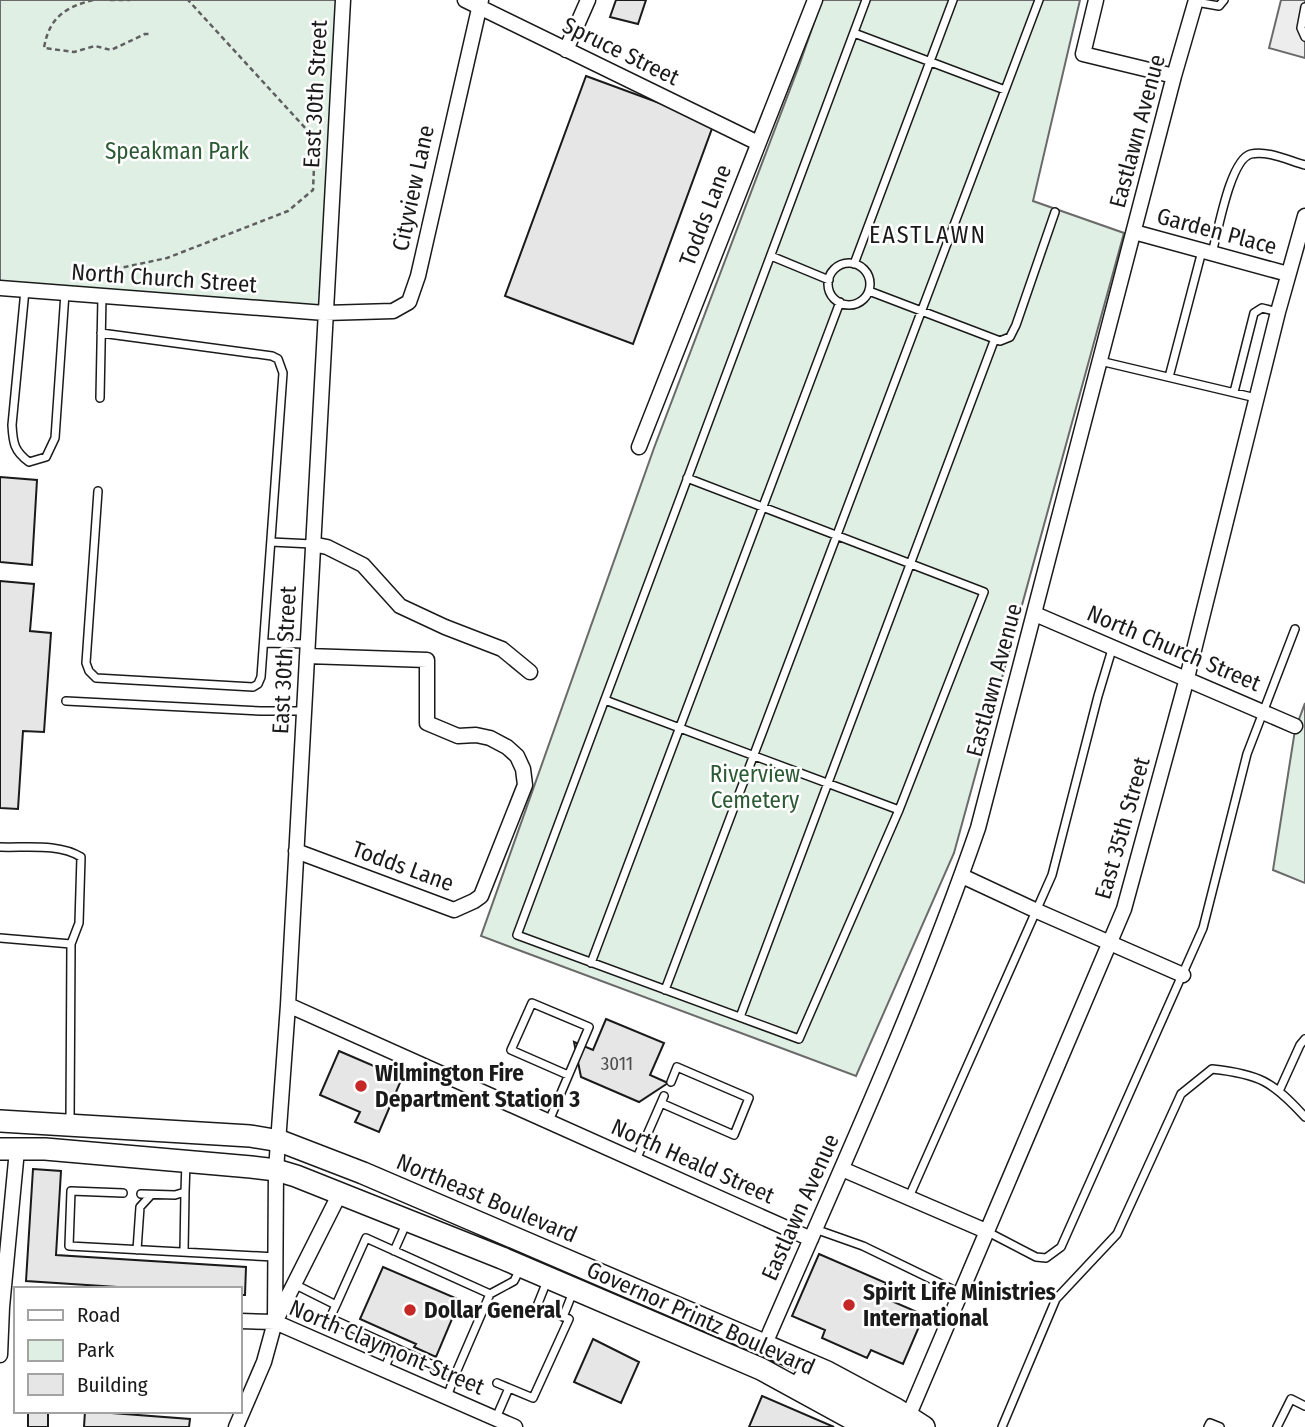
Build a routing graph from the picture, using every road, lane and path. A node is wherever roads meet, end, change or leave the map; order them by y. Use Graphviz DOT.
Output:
graph roads {
  1 [pos="93,0"];
  2 [pos="110,0"];
  3 [pos="130,0"];
  4 [pos="188,0"];
  5 [pos="344,0"];
  6 [pos="588,0"];
  7 [pos="815,0"];
  8 [pos="866,0"];
  9 [pos="953,0"];
  10 [pos="1039,0"];
  11 [pos="1096,0"];
  12 [pos="1224,0"];
  13 [pos="1196,1"];
  14 [pos="474,2"];
  15 [pos="1305,7"];
  16 [pos="854,33"];
  17 [pos="152,34"];
  18 [pos="1305,37"];
  19 [pos="566,50"];
  20 [pos="930,62"];
  21 [pos="1174,76"];
  22 [pos="1005,90"];
  23 [pos="758,143"];
  24 [pos="1305,165"];
  25 [pos="1055,212"];
  26 [pos="1305,216"];
  27 [pos="1134,232"];
  28 [pos="1207,252"];
  29 [pos="771,256"];
  30 [pos="854,264"];
  31 [pos="1288,274"];
  32 [pos="82,276"];
  33 [pos="829,280"];
  34 [pos="0,288"];
  35 [pos="25,290"];
  36 [pos="869,291"];
  37 [pos="65,293"];
  38 [pos="102,296"];
  39 [pos="840,302"];
  40 [pos="1278,312"];
  41 [pos="325,313"];
  42 [pos="921,313"];
  43 [pos="101,333"];
  44 [pos="994,341"];
  45 [pos="1100,361"];
  46 [pos="1169,377"];
  47 [pos="1234,392"];
  48 [pos="100,398"];
  49 [pos="1256,398"];
  50 [pos="639,447"];
  51 [pos="687,478"];
  52 [pos="98,491"];
  53 [pos="762,507"];
  54 [pos="837,536"];
  55 [pos="271,542"];
  56 [pos="312,544"];
  57 [pos="911,564"];
  58 [pos="1035,614"];
  59 [pos="1295,629"];
  60 [pos="264,643"];
  61 [pos="1113,646"];
  62 [pos="307,650"];
  63 [pos="530,672"];
  64 [pos="1187,678"];
  65 [pos="605,700"];
  66 [pos="66,701"];
  67 [pos="304,711"];
  68 [pos="1263,711"];
  69 [pos="1295,726"];
  70 [pos="680,728"];
  71 [pos="754,755"];
  72 [pos="828,783"];
  73 [pos="899,810"];
  74 [pos="0,847"];
  75 [pos="296,851"];
  76 [pos="962,876"];
  77 [pos="1037,911"];
  78 [pos="0,938"];
  79 [pos="1110,942"];
  80 [pos="71,944"];
  81 [pos="591,963"];
  82 [pos="1183,975"];
  83 [pos="665,990"];
  84 [pos="288,1005"];
  85 [pos="740,1017"];
  86 [pos="1305,1039"];
  87 [pos="568,1074"];
  88 [pos="670,1082"];
  89 [pos="1280,1089"];
  90 [pos="1305,1117"];
  91 [pos="0,1121"];
  92 [pos="549,1121"];
  93 [pos="70,1124"];
  94 [pos="280,1141"];
  95 [pos="9,1150"];
  96 [pos="636,1160"];
  97 [pos="186,1161"];
  98 [pos="842,1169"];
  99 [pos="276,1170"];
  100 [pos="185,1192"];
  101 [pos="123,1193"];
  102 [pos="340,1193"];
  103 [pos="141,1194"];
  104 [pos="151,1195"];
  105 [pos="909,1198"];
  106 [pos="408,1220"];
  107 [pos="986,1231"];
  108 [pos="813,1234"];
  109 [pos="138,1250"];
  110 [pos="394,1251"];
  111 [pos="184,1252"];
  112 [pos="275,1257"];
  113 [pos="521,1266"];
  114 [pos="549,1278"];
  115 [pos="294,1284"];
  116 [pos="575,1289"];
  117 [pos="960,1293"];
  118 [pos="490,1294"];
  119 [pos="336,1305"];
  120 [pos="6,1308"];
  121 [pos="563,1317"];
  122 [pos="242,1321"];
  123 [pos="275,1322"];
  124 [pos="764,1346"];
  125 [pos="394,1348"];
  126 [pos="0,1355"];
  127 [pos="761,1369"];
  128 [pos="384,1370"];
  129 [pos="455,1375"];
  130 [pos="497,1382"];
  131 [pos="509,1388"];
  132 [pos="446,1397"];
  133 [pos="1305,1406"];
  134 [pos="496,1419"];
  135 [pos="912,1424"];
  136 [pos="236,1427"];
  137 [pos="514,1427"];
  138 [pos="867,1427"];
  139 [pos="1002,1427"];
  140 [pos="1208,1427"];
  141 [pos="1220,1427"];
  142 [pos="1277,1427"];
  1 -- 17 [label="path"];
  2 -- 3 [label="path"];
  4 -- 32 [label="path"];
  5 -- 41 [label="street, East 30th Street"];
  6 -- 19 [label="street"];
  7 -- 23 [label="street, Todds Lane"];
  8 -- 16 [label="lane"];
  9 -- 20 [label="lane"];
  10 -- 22 [label="lane"];
  11 -- 21 [label="street"];
  12 -- 13 [label="lane"];
  13 -- 21 [label="street, Eastlawn Avenue"];
  14 -- 19 [label="street, Spruce Street"];
  14 -- 41 [label="street, Cityview Lane"];
  15 -- 18 [label="lane"];
  16 -- 20 [label="lane"];
  16 -- 29 [label="lane"];
  19 -- 23 [label="street, Spruce Street"];
  20 -- 22 [label="lane"];
  20 -- 30 [label="lane"];
  21 -- 27 [label="street, Eastlawn Avenue"];
  22 -- 42 [label="lane"];
  23 -- 50 [label="street, Todds Lane"];
  24 -- 28 [label="lane"];
  25 -- 44 [label="lane"];
  26 -- 31 [label="street, East 35th Street"];
  27 -- 28 [label="street, Garden Place"];
  27 -- 45 [label="street, Eastlawn Avenue"];
  28 -- 31 [label="street, Garden Place"];
  28 -- 46 [label="lane"];
  29 -- 33 [label="lane"];
  29 -- 51 [label="lane"];
  30 -- 33 [label="lane"];
  30 -- 36 [label="lane"];
  31 -- 40 [label="street, East 35th Street"];
  33 -- 39 [label="lane"];
  34 -- 35 [label="street, North Church Street"];
  35 -- 37 [label="street, North Church Street"];
  35 -- 37 [label="lane"];
  36 -- 39 [label="lane"];
  36 -- 42 [label="lane"];
  37 -- 38 [label="street, North Church Street"];
  38 -- 41 [label="street, North Church Street"];
  38 -- 43 [label="lane"];
  39 -- 53 [label="lane"];
  40 -- 47 [label="lane"];
  40 -- 49 [label="street, East 35th Street"];
  41 -- 56 [label="street, East 30th Street"];
  42 -- 44 [label="lane"];
  42 -- 54 [label="lane"];
  43 -- 48 [label="lane"];
  43 -- 55 [label="lane"];
  44 -- 57 [label="lane"];
  45 -- 46 [label="lane"];
  45 -- 58 [label="street, Eastlawn Avenue"];
  46 -- 47 [label="lane"];
  47 -- 49 [label="lane"];
  49 -- 64 [label="street, East 35th Street"];
  51 -- 53 [label="lane"];
  51 -- 65 [label="lane"];
  52 -- 60 [label="lane"];
  53 -- 54 [label="lane"];
  53 -- 70 [label="lane"];
  54 -- 57 [label="lane"];
  54 -- 71 [label="lane"];
  55 -- 56 [label="lane"];
  55 -- 60 [label="lane"];
  56 -- 62 [label="street, East 30th Street"];
  56 -- 63 [label="street"];
  57 -- 72 [label="lane"];
  57 -- 73 [label="lane"];
  58 -- 61 [label="street, North Church Street"];
  58 -- 76 [label="street, Eastlawn Avenue"];
  59 -- 68 [label="lane"];
  60 -- 62 [label="lane"];
  61 -- 64 [label="street, North Church Street"];
  61 -- 77 [label="lane"];
  62 -- 67 [label="street, East 30th Street"];
  62 -- 75 [label="street, Todds Lane"];
  64 -- 68 [label="street, North Church Street"];
  64 -- 79 [label="street, East 35th Street"];
  65 -- 70 [label="lane"];
  65 -- 81 [label="lane"];
  66 -- 67 [label="lane"];
  67 -- 75 [label="street, East 30th Street"];
  68 -- 69 [label="street, North Church Street"];
  68 -- 82 [label="lane"];
  70 -- 71 [label="lane"];
  70 -- 81 [label="lane"];
  71 -- 72 [label="lane"];
  71 -- 83 [label="lane"];
  72 -- 73 [label="lane"];
  72 -- 85 [label="lane"];
  73 -- 85 [label="lane"];
  74 -- 80 [label="lane"];
  75 -- 84 [label="street, East 30th Street"];
  76 -- 77 [label="street"];
  76 -- 98 [label="street, Eastlawn Avenue"];
  77 -- 79 [label="street"];
  77 -- 105 [label="lane"];
  78 -- 80 [label="lane"];
  79 -- 82 [label="street"];
  79 -- 107 [label="street, East 35th Street"];
  80 -- 93 [label="lane"];
  81 -- 83 [label="lane"];
  82 -- 107 [label="lane"];
  83 -- 85 [label="lane"];
  84 -- 92 [label="street, North Heald Street"];
  84 -- 94 [label="street, East 30th Street"];
  86 -- 89 [label="lane"];
  87 -- 87 [label="lane"];
  87 -- 92 [label="lane"];
  88 -- 96 [label="lane"];
  89 -- 90 [label="lane"];
  89 -- 139 [label="lane"];
  91 -- 93 [label="main road, Northeast Boulevard"];
  92 -- 96 [label="street, North Heald Street"];
  93 -- 94 [label="main road, Northeast Boulevard"];
  94 -- 99 [label="street, East 30th Street"];
  94 -- 124 [label="main road, Northeast Boulevard"];
  95 -- 97 [label="main road"];
  95 -- 120 [label="street"];
  96 -- 108 [label="street, North Heald Street"];
  97 -- 99 [label="main road"];
  97 -- 100 [label="lane"];
  98 -- 105 [label="street"];
  98 -- 108 [label="street, Eastlawn Avenue"];
  99 -- 102 [label="main road, Governor Printz Boulevard"];
  99 -- 112 [label="street, East 30th Street"];
  100 -- 104 [label="lane"];
  100 -- 111 [label="lane"];
  101 -- 109 [label="lane"];
  102 -- 106 [label="main road, Governor Printz Boulevard"];
  102 -- 115 [label="street"];
  103 -- 104 [label="lane"];
  104 -- 109 [label="lane"];
  105 -- 107 [label="street"];
  106 -- 110 [label="lane"];
  106 -- 113 [label="main road, Governor Printz Boulevard"];
  107 -- 117 [label="street, East 35th Street"];
  108 -- 117 [label="lane"];
  108 -- 124 [label="street, Eastlawn Avenue"];
  109 -- 111 [label="lane"];
  110 -- 118 [label="lane"];
  110 -- 119 [label="lane"];
  111 -- 112 [label="lane"];
  112 -- 123 [label="street, East 30th Street"];
  113 -- 114 [label="main road, Governor Printz Boulevard"];
  113 -- 118 [label="lane"];
  114 -- 116 [label="main road, Governor Printz Boulevard"];
  114 -- 121 [label="lane"];
  115 -- 119 [label="lane"];
  115 -- 123 [label="street"];
  116 -- 121 [label="lane"];
  116 -- 127 [label="main road, Governor Printz Boulevard"];
  117 -- 135 [label="street, East 35th Street"];
  118 -- 129 [label="lane"];
  119 -- 125 [label="lane"];
  120 -- 126 [label="street"];
  121 -- 131 [label="lane"];
  122 -- 123 [label="street, North Claymont Street"];
  123 -- 128 [label="street, North Claymont Street"];
  123 -- 136 [label="street"];
  124 -- 135 [label="main road, Northeast Boulevard"];
  125 -- 128 [label="lane"];
  125 -- 129 [label="lane"];
  127 -- 135 [label="main road"];
  127 -- 138 [label="main road, Governor Printz Boulevard"];
  128 -- 132 [label="street, North Claymont Street"];
  129 -- 132 [label="lane"];
  130 -- 131 [label="lane"];
  131 -- 134 [label="lane"];
  132 -- 134 [label="street, North Claymont Street"];
  133 -- 142 [label="lane"];
  134 -- 137 [label="street, North Claymont Street"];
  140 -- 141 [label="lane"];
}
